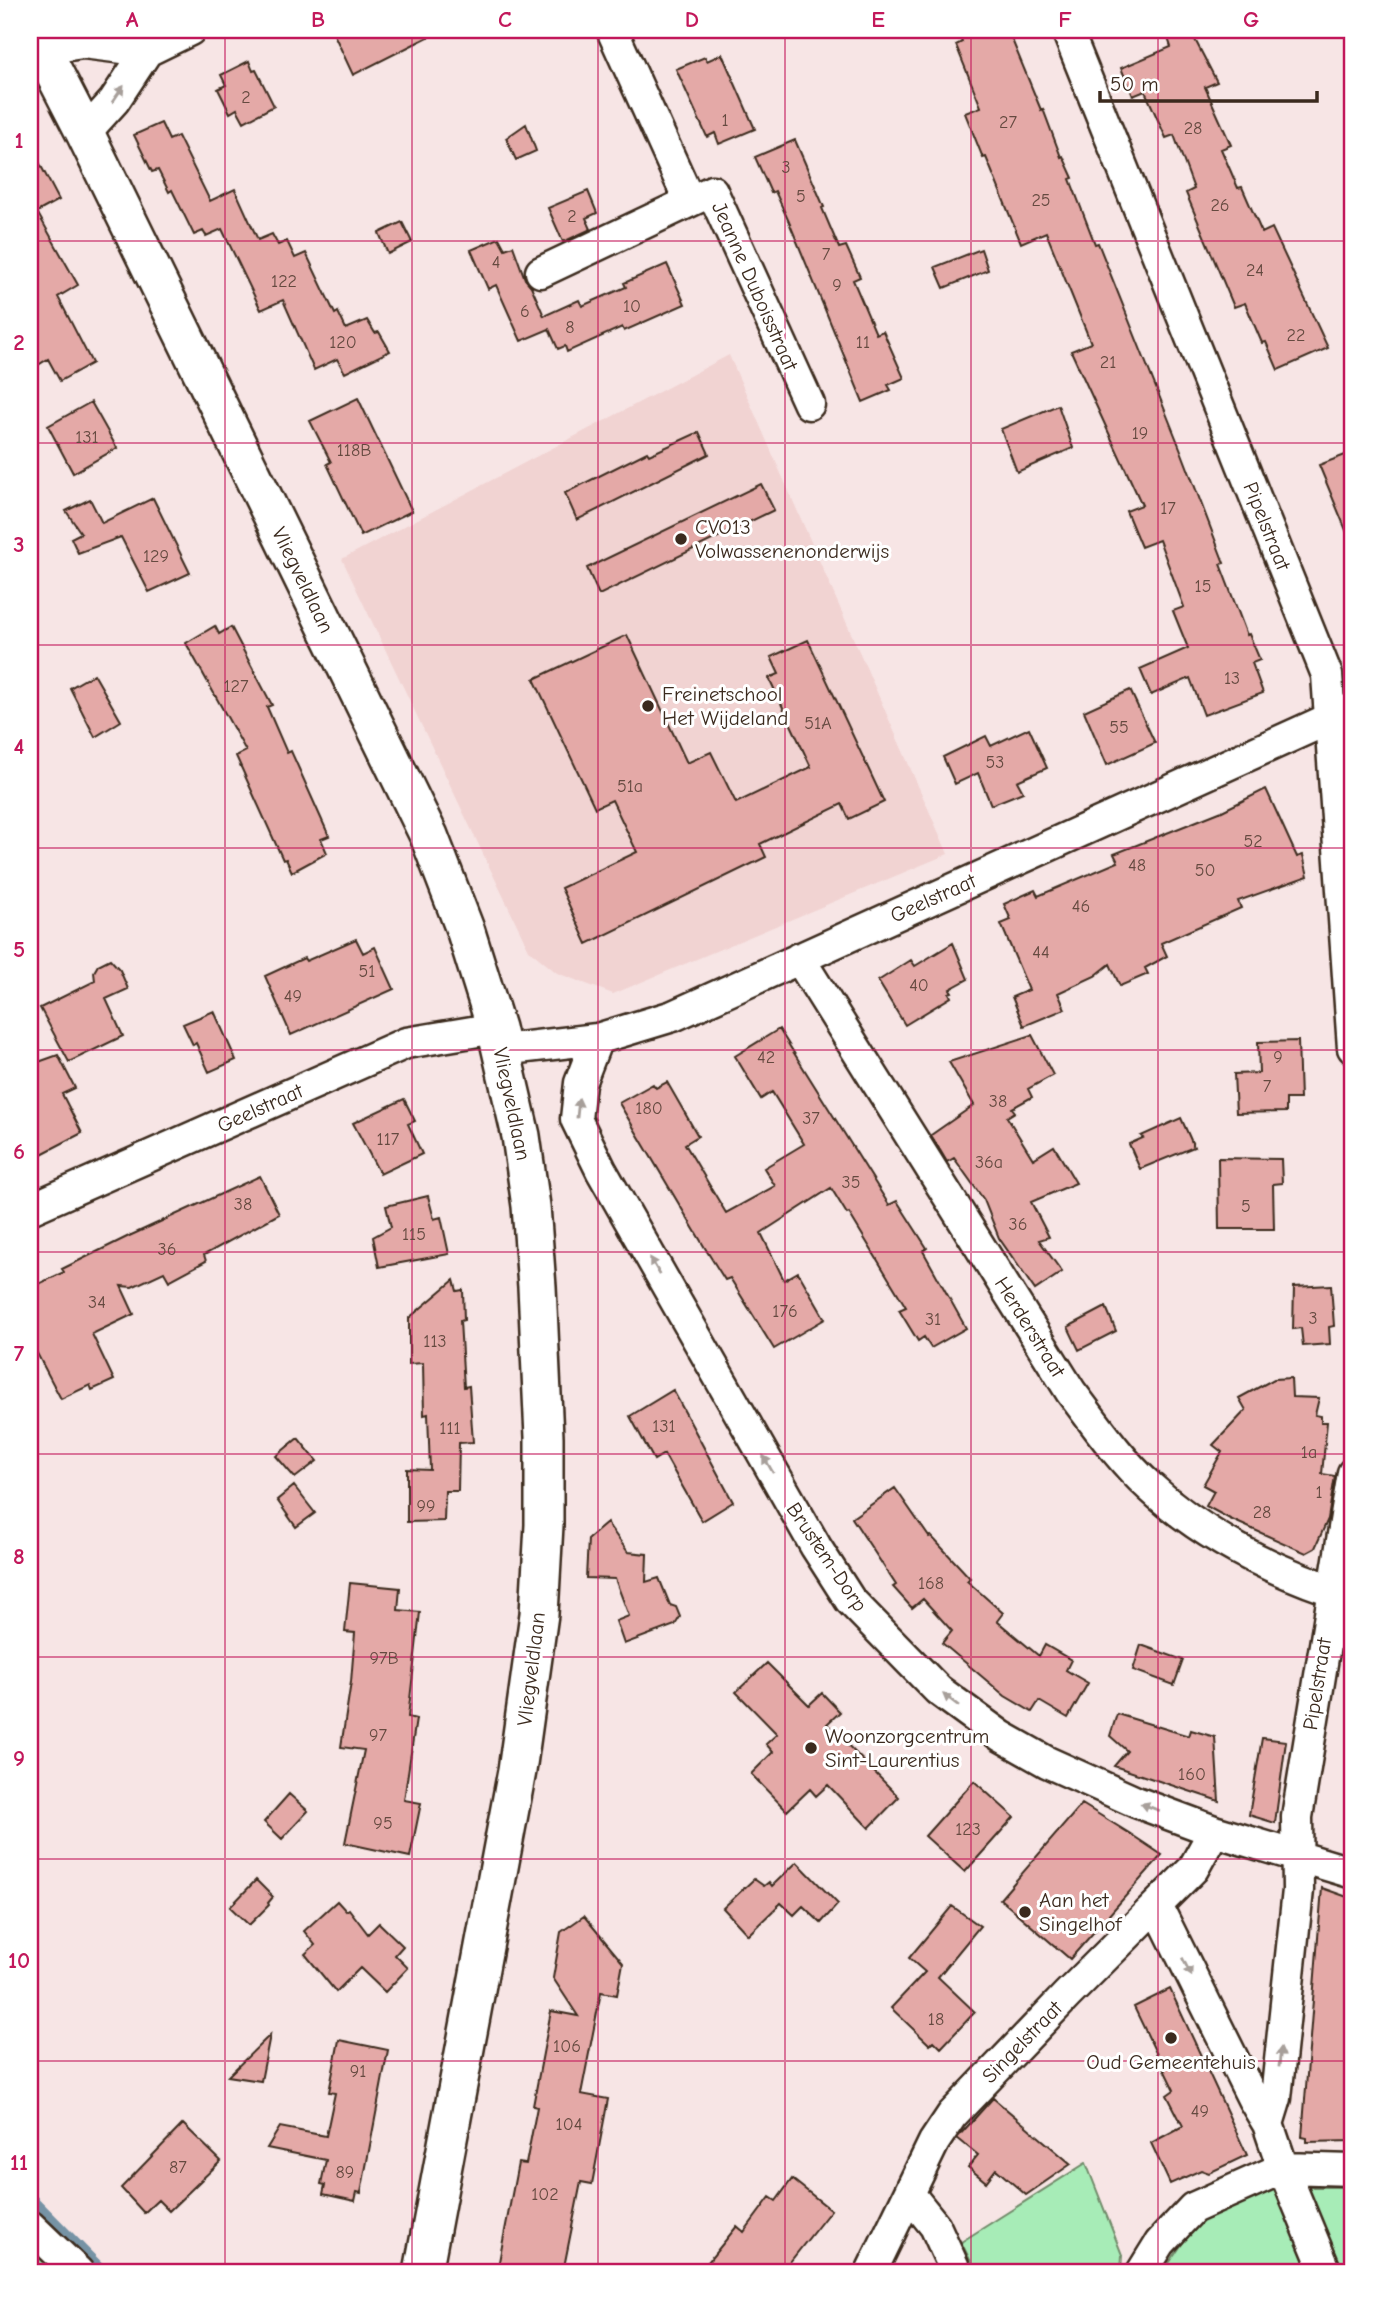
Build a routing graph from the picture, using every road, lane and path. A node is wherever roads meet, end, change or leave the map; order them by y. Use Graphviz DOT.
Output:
graph roads {
  1 [pos="190,30"];
  2 [pos="612,30"];
  3 [pos="1067,30"];
  4 [pos="37,39"];
  5 [pos="147,51"];
  6 [pos="85,133"];
  7 [pos="689,200"];
  8 [pos="541,272"];
  9 [pos="809,404"];
  10 [pos="1342,713"];
  11 [pos="799,958"];
  12 [pos="498,1039"];
  13 [pos="597,1039"];
  14 [pos="1353,1048"];
  15 [pos="30,1209"];
  16 [pos="1353,1473"];
  17 [pos="1343,1594"];
  18 [pos="1214,1831"];
  19 [pos="1299,1855"];
  20 [pos="1353,1873"];
  21 [pos="1157,1906"];
  22 [pos="1268,2124"];
  23 [pos="1283,2168"];
  24 [pos="1353,2169"];
  25 [pos="910,2195"];
  26 [pos="30,2226"];
  27 [pos="78,2272"];
  28 [pos="423,2272"];
  29 [pos="871,2272"];
  30 [pos="956,2272"];
  31 [pos="1142,2272"];
  32 [pos="1326,2272"];
  1 -- 5 [label="street"];
  2 -- 7 [label="street, Jeanne Duboisstraat"];
  3 -- 10 [label="street, Pipelstraat"];
  4 -- 5 [label="street"];
  4 -- 6 [label="main road, Vliegveldlaan"];
  6 -- 5 [label="street, one-way"];
  6 -- 12 [label="main road, Vliegveldlaan"];
  7 -- 8 [label="street, Jeanne Duboisstraat"];
  7 -- 9 [label="street, Jeanne Duboisstraat"];
  10 -- 11 [label="street, Geelstraat"];
  10 -- 14 [label="street, Pipelstraat"];
  11 -- 13 [label="street, Geelstraat"];
  11 -- 17 [label="street, Herderstraat"];
  12 -- 13 [label="street, Geelstraat"];
  12 -- 15 [label="street, Geelstraat"];
  12 -- 28 [label="main road, Vliegveldlaan"];
  18 -- 13 [label="street, Brustem-Dorp, one-way"];
  16 -- 17 [label="street, Pipelstraat"];
  17 -- 19 [label="street, Pipelstraat"];
  18 -- 19 [label="street, Brustem-Dorp"];
  18 -- 21 [label="street, Singelstraat"];
  19 -- 20 [label="street, Brustem-Dorp"];
  22 -- 19 [label="street, one-way"];
  21 -- 22 [label="street, one-way"];
  21 -- 25 [label="street, Singelstraat"];
  22 -- 23 [label="street"];
  23 -- 24 [label="street"];
  23 -- 31 [label="street"];
  23 -- 32 [label="street"];
  25 -- 29 [label="street, Singelstraat"];
  25 -- 30 [label="street"];
  26 -- 27 [label="street"];
}
